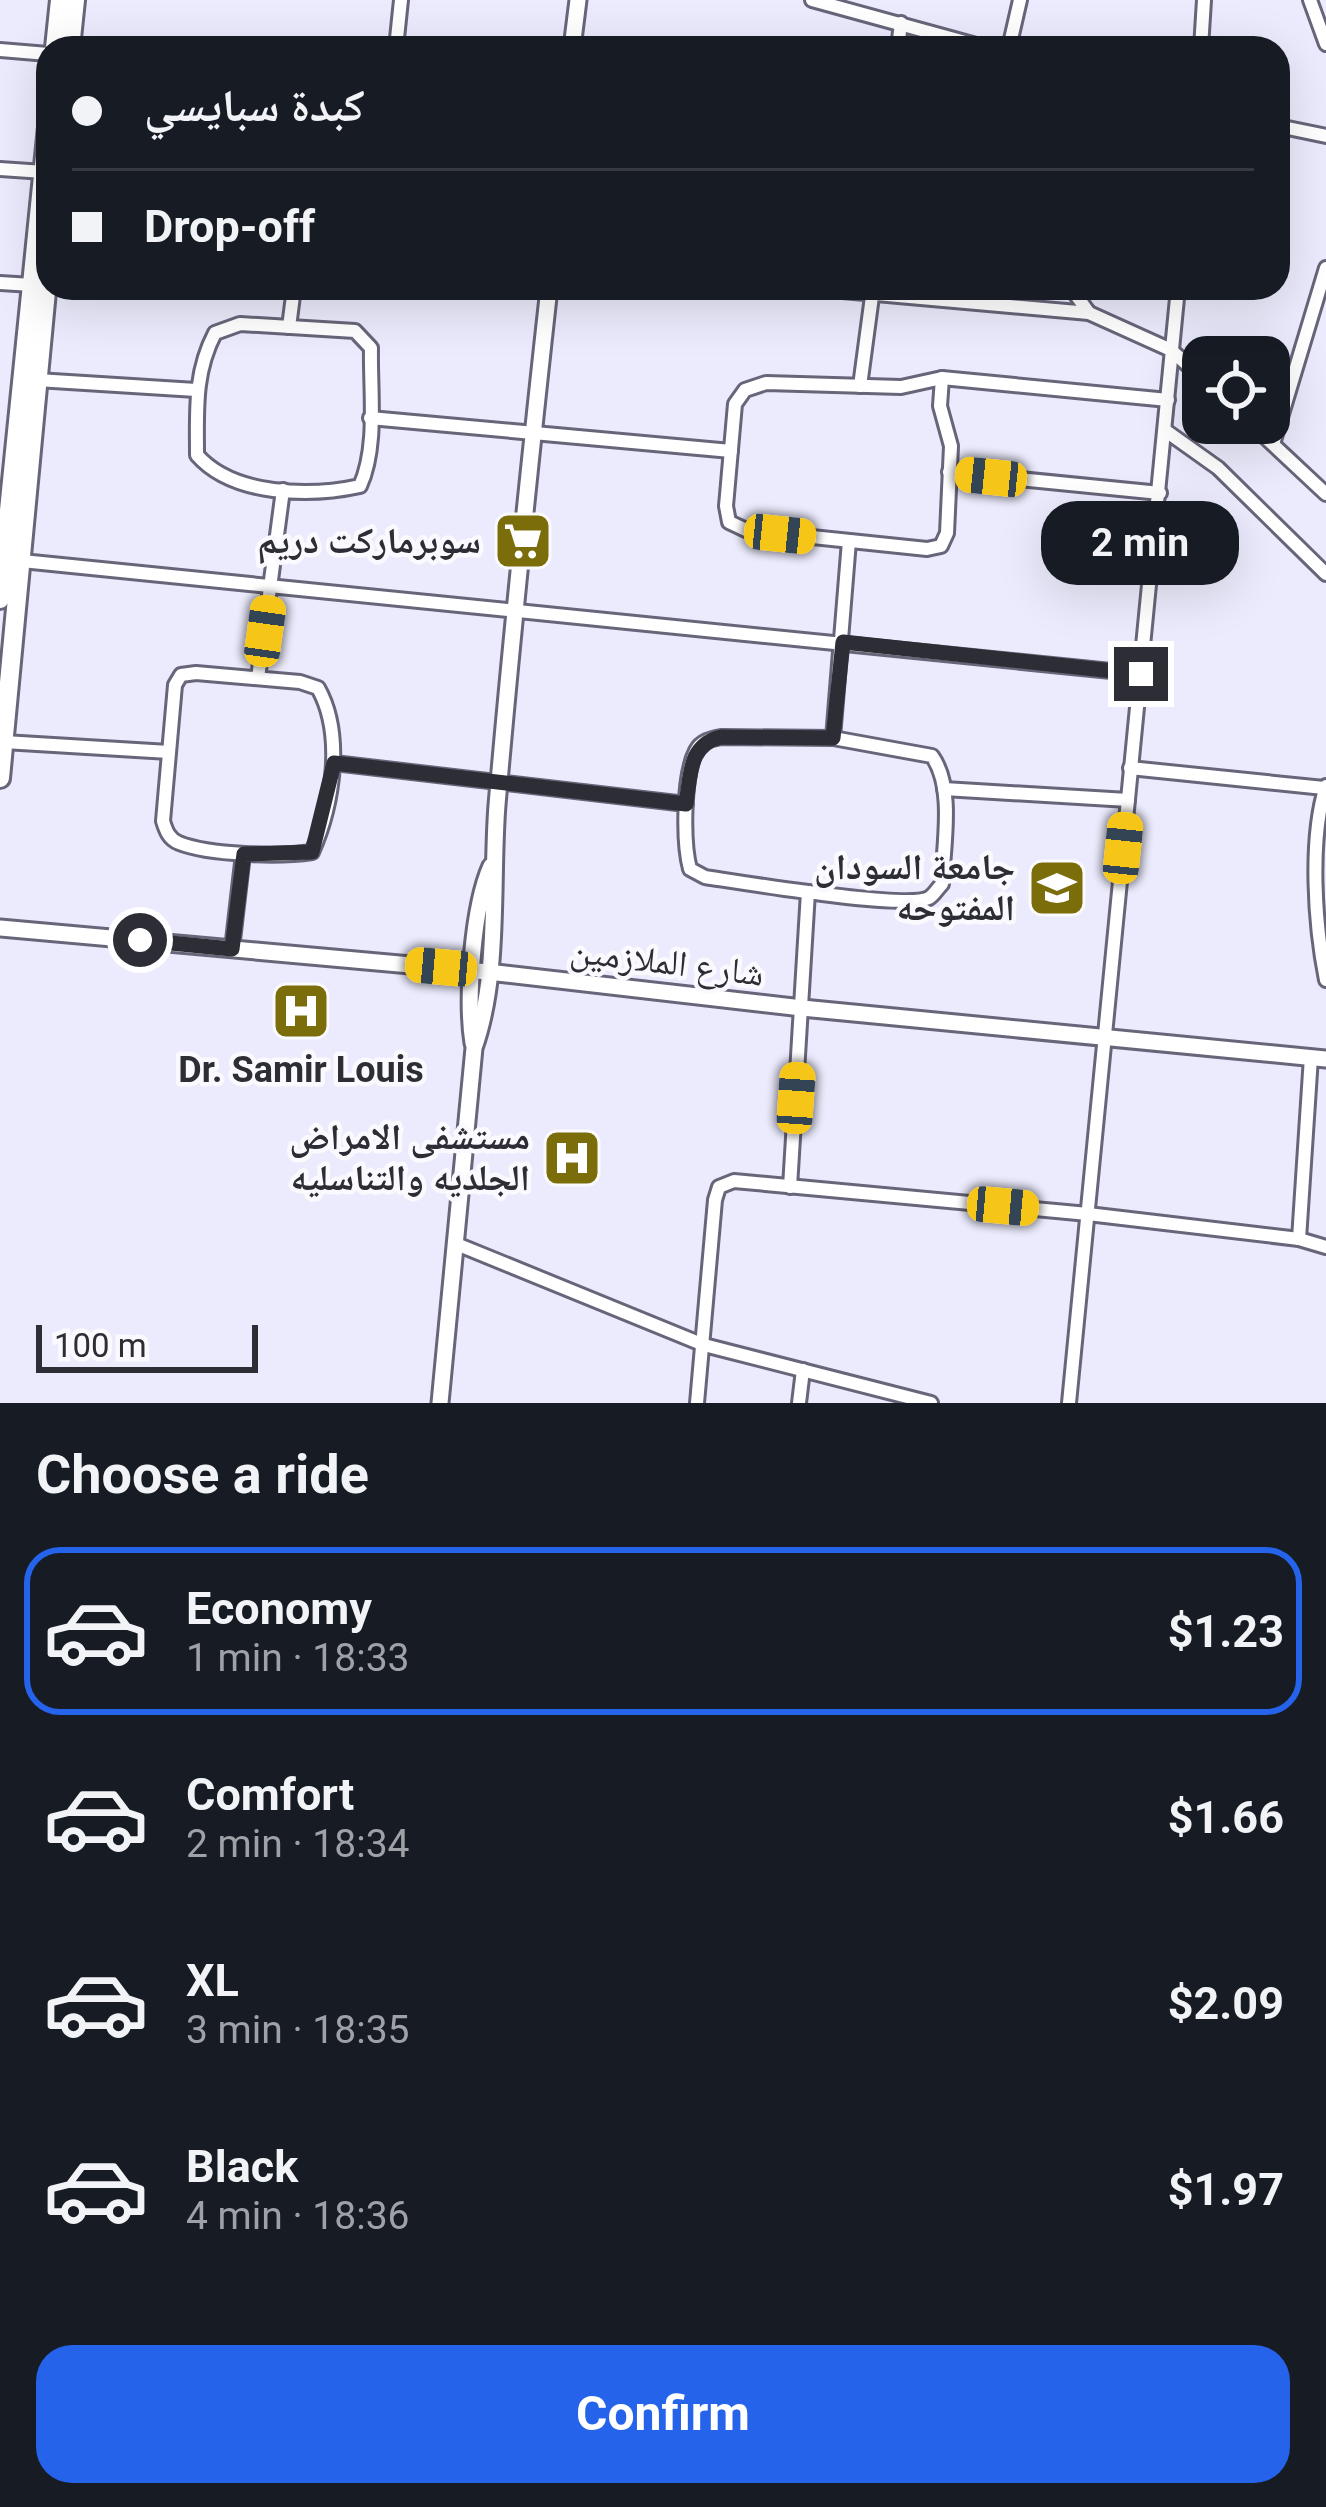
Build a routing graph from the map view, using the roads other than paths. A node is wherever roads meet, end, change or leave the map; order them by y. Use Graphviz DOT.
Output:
graph roads {
  1 [pos="60,0"];
  2 [pos="74,0"];
  3 [pos="401,0"];
  4 [pos="578,0"];
  5 [pos="812,0"];
  6 [pos="1020,0"];
  7 [pos="1204,0"];
  8 [pos="1310,0"];
  9 [pos="859,6"];
  10 [pos="901,23"];
  11 [pos="57,36"];
  12 [pos="71,36"];
  13 [pos="397,36"];
  14 [pos="574,36"];
  15 [pos="899,36"];
  16 [pos="945,36"];
  17 [pos="1012,36"];
  18 [pos="1202,36"];
  19 [pos="1326,44"];
  20 [pos="0,50"];
  21 [pos="36,53"];
  22 [pos="1290,128"];
  23 [pos="1326,136"];
  24 [pos="0,169"];
  25 [pos="36,171"];
  26 [pos="36,247"];
  27 [pos="1326,268"];
  28 [pos="0,283"];
  29 [pos="32,285"];
  30 [pos="45,300"];
  31 [pos="292,300"];
  32 [pos="548,300"];
  33 [pos="872,300"];
  34 [pos="961,300"];
  35 [pos="1080,300"];
  36 [pos="1177,300"];
  37 [pos="1089,313"];
  38 [pos="289,327"];
  39 [pos="1171,350"];
  40 [pos="1182,360"];
  41 [pos="942,379"];
  42 [pos="38,380"];
  43 [pos="860,386"];
  44 [pos="1290,388"];
  45 [pos="196,390"];
  46 [pos="1168,400"];
  47 [pos="370,418"];
  48 [pos="9,424"];
  49 [pos="1166,431"];
  50 [pos="533,435"];
  51 [pos="1273,444"];
  52 [pos="731,451"];
  53 [pos="949,472"];
  54 [pos="283,490"];
  55 [pos="1160,493"];
  56 [pos="1326,494"];
  57 [pos="3,536"];
  58 [pos="849,541"];
  59 [pos="22,561"];
  60 [pos="1326,574"];
  61 [pos="272,583"];
  62 [pos="0,599"];
  63 [pos="518,608"];
  64 [pos="843,642"];
  65 [pos="1141,674"];
  66 [pos="259,678"];
  67 [pos="833,738"];
  68 [pos="4,742"];
  69 [pos="169,752"];
  70 [pos="334,763"];
  71 [pos="1130,768"];
  72 [pos="0,778"];
  73 [pos="499,784"];
  74 [pos="1325,787"];
  75 [pos="944,789"];
  76 [pos="1128,800"];
  77 [pos="686,804"];
  78 [pos="244,854"];
  79 [pos="492,863"];
  80 [pos="808,892"];
  81 [pos="0,928"];
  82 [pos="476,937"];
  83 [pos="232,949"];
  84 [pos="441,967"];
  85 [pos="480,971"];
  86 [pos="1326,980"];
  87 [pos="802,1008"];
  88 [pos="1105,1038"];
  89 [pos="1319,1058"];
  90 [pos="790,1187"];
  91 [pos="1088,1214"];
  92 [pos="1299,1239"];
  93 [pos="454,1243"];
  94 [pos="1326,1247"];
  95 [pos="704,1345"];
  96 [pos="802,1370"];
  97 [pos="440,1403"];
  98 [pos="698,1403"];
  99 [pos="799,1403"];
  100 [pos="931,1403"];
  101 [pos="1069,1403"];
  1 -- 11 [label="main road"];
  2 -- 12 [label="main road"];
  3 -- 13 [label="street"];
  4 -- 14 [label="street"];
  5 -- 9 [label="street"];
  6 -- 17 [label="street"];
  7 -- 18 [label="street"];
  8 -- 19 [label="street"];
  9 -- 10 [label="street"];
  10 -- 15 [label="street"];
  10 -- 16 [label="street"];
  20 -- 21 [label="street"];
  22 -- 23 [label="street"];
  24 -- 25 [label="street"];
  26 -- 29 [label="main road"];
  27 -- 44 [label="street"];
  28 -- 29 [label="street"];
  29 -- 48 [label="main road"];
  30 -- 42 [label="main road"];
  31 -- 38 [label="street"];
  32 -- 50 [label="street"];
  33 -- 43 [label="street"];
  34 -- 37 [label="street"];
  35 -- 37 [label="street"];
  36 -- 39 [label="street"];
  37 -- 39 [label="street"];
  38 -- 45 [label="street"];
  38 -- 47 [label="street"];
  39 -- 40 [label="street"];
  39 -- 46 [label="street"];
  41 -- 43 [label="street"];
  41 -- 46 [label="street"];
  41 -- 53 [label="street"];
  42 -- 45 [label="street"];
  42 -- 59 [label="main road"];
  43 -- 52 [label="street"];
  45 -- 54 [label="street"];
  46 -- 49 [label="street"];
  47 -- 50 [label="street"];
  47 -- 54 [label="street"];
  48 -- 57 [label="main road"];
  49 -- 55 [label="street"];
  49 -- 60 [label="street"];
  50 -- 52 [label="street"];
  50 -- 63 [label="street"];
  51 -- 56 [label="street"];
  52 -- 58 [label="street"];
  53 -- 55 [label="street"];
  53 -- 58 [label="street"];
  54 -- 61 [label="street"];
  55 -- 65 [label="street"];
  57 -- 62 [label="main road"];
  58 -- 64 [label="street"];
  59 -- 61 [label="street"];
  59 -- 68 [label="main road"];
  61 -- 63 [label="street"];
  61 -- 66 [label="street"];
  63 -- 64 [label="street"];
  63 -- 73 [label="street"];
  64 -- 65 [label="street"];
  64 -- 67 [label="street"];
  65 -- 71 [label="street"];
  66 -- 69 [label="street"];
  66 -- 70 [label="street"];
  67 -- 75 [label="street"];
  67 -- 77 [label="street"];
  68 -- 69 [label="street"];
  68 -- 72 [label="main road"];
  69 -- 78 [label="street"];
  70 -- 73 [label="street"];
  70 -- 78 [label="street"];
  71 -- 74 [label="street"];
  71 -- 76 [label="street"];
  73 -- 77 [label="street"];
  73 -- 79 [label="street"];
  74 -- 86 [label="street"];
  75 -- 76 [label="street"];
  75 -- 80 [label="street"];
  76 -- 88 [label="street"];
  77 -- 80 [label="street"];
  78 -- 83 [label="street"];
  79 -- 82 [label="street"];
  79 -- 85 [label="street"];
  80 -- 87 [label="street"];
  81 -- 83 [label="street, شارع الملازمين"];
  82 -- 84 [label="street"];
  82 -- 85 [label="street"];
  83 -- 84 [label="street, شارع الملازمين"];
  84 -- 85 [label="street, شارع الملازمين"];
  85 -- 87 [label="street, شارع الملازمين"];
  85 -- 93 [label="street"];
  87 -- 88 [label="street, شارع الملازمين"];
  87 -- 90 [label="street"];
  88 -- 89 [label="street, شارع الملازمين"];
  88 -- 91 [label="street"];
  89 -- 92 [label="street"];
  90 -- 91 [label="street"];
  90 -- 95 [label="street"];
  91 -- 92 [label="street"];
  91 -- 101 [label="street"];
  92 -- 94 [label="street"];
  93 -- 95 [label="street"];
  93 -- 97 [label="street"];
  95 -- 96 [label="street"];
  95 -- 98 [label="street"];
  96 -- 99 [label="street"];
  96 -- 100 [label="street"];
}
